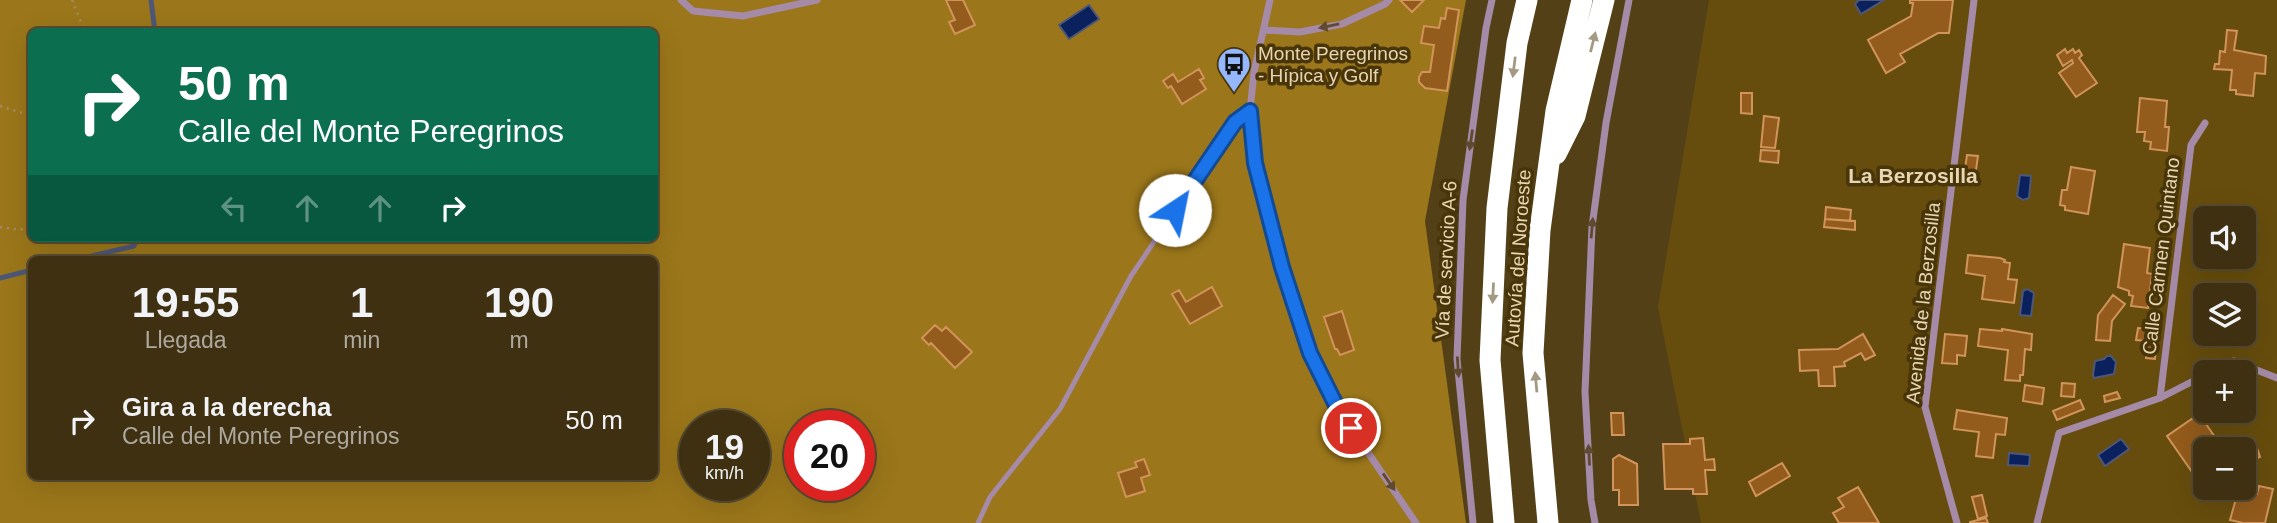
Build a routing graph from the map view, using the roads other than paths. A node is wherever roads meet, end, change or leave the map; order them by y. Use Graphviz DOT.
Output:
graph roads {
  1 [pos="681,0"];
  2 [pos="817,0"];
  3 [pos="1270,0"];
  4 [pos="1389,0"];
  5 [pos="1492,0"];
  6 [pos="1527,0"];
  7 [pos="1582,0"];
  8 [pos="1604,0"];
  9 [pos="1629,0"];
  10 [pos="1974,0"];
  11 [pos="1264,30"];
  12 [pos="1250,111"];
  13 [pos="2205,123"];
  14 [pos="1546,174"];
  15 [pos="2256,370"];
  16 [pos="2277,378"];
  17 [pos="2193,381"];
  18 [pos="2160,398"];
  19 [pos="978,523"];
  20 [pos="1416,523"];
  21 [pos="1473,523"];
  22 [pos="1504,523"];
  23 [pos="1548,523"];
  24 [pos="1595,523"];
  25 [pos="1956,523"];
  26 [pos="2037,523"];
  1 -- 2 [label="street"];
  3 -- 11 [label="street"];
  4 -- 11 [label="street, one-way"];
  5 -- 21 [label="street, Vía de servicio A-6, one-way"];
  6 -- 22 [label="highway, Autovía del Noroeste, one-way"];
  7 -- 14 [label="highway, Autovía del Noroeste"];
  14 -- 8 [label="highway, one-way"];
  24 -- 9 [label="street, one-way"];
  10 -- 25 [label="street, Avenida de la Berzosilla"];
  11 -- 12 [label="street"];
  12 -- 19 [label="lane"];
  12 -- 20 [label="street, one-way"];
  13 -- 18 [label="street, Calle Carmen Quintano"];
  23 -- 14 [label="highway, Autovía del Noroeste, one-way"];
  15 -- 16 [label="street"];
  17 -- 18 [label="street"];
  18 -- 26 [label="street"];
}
